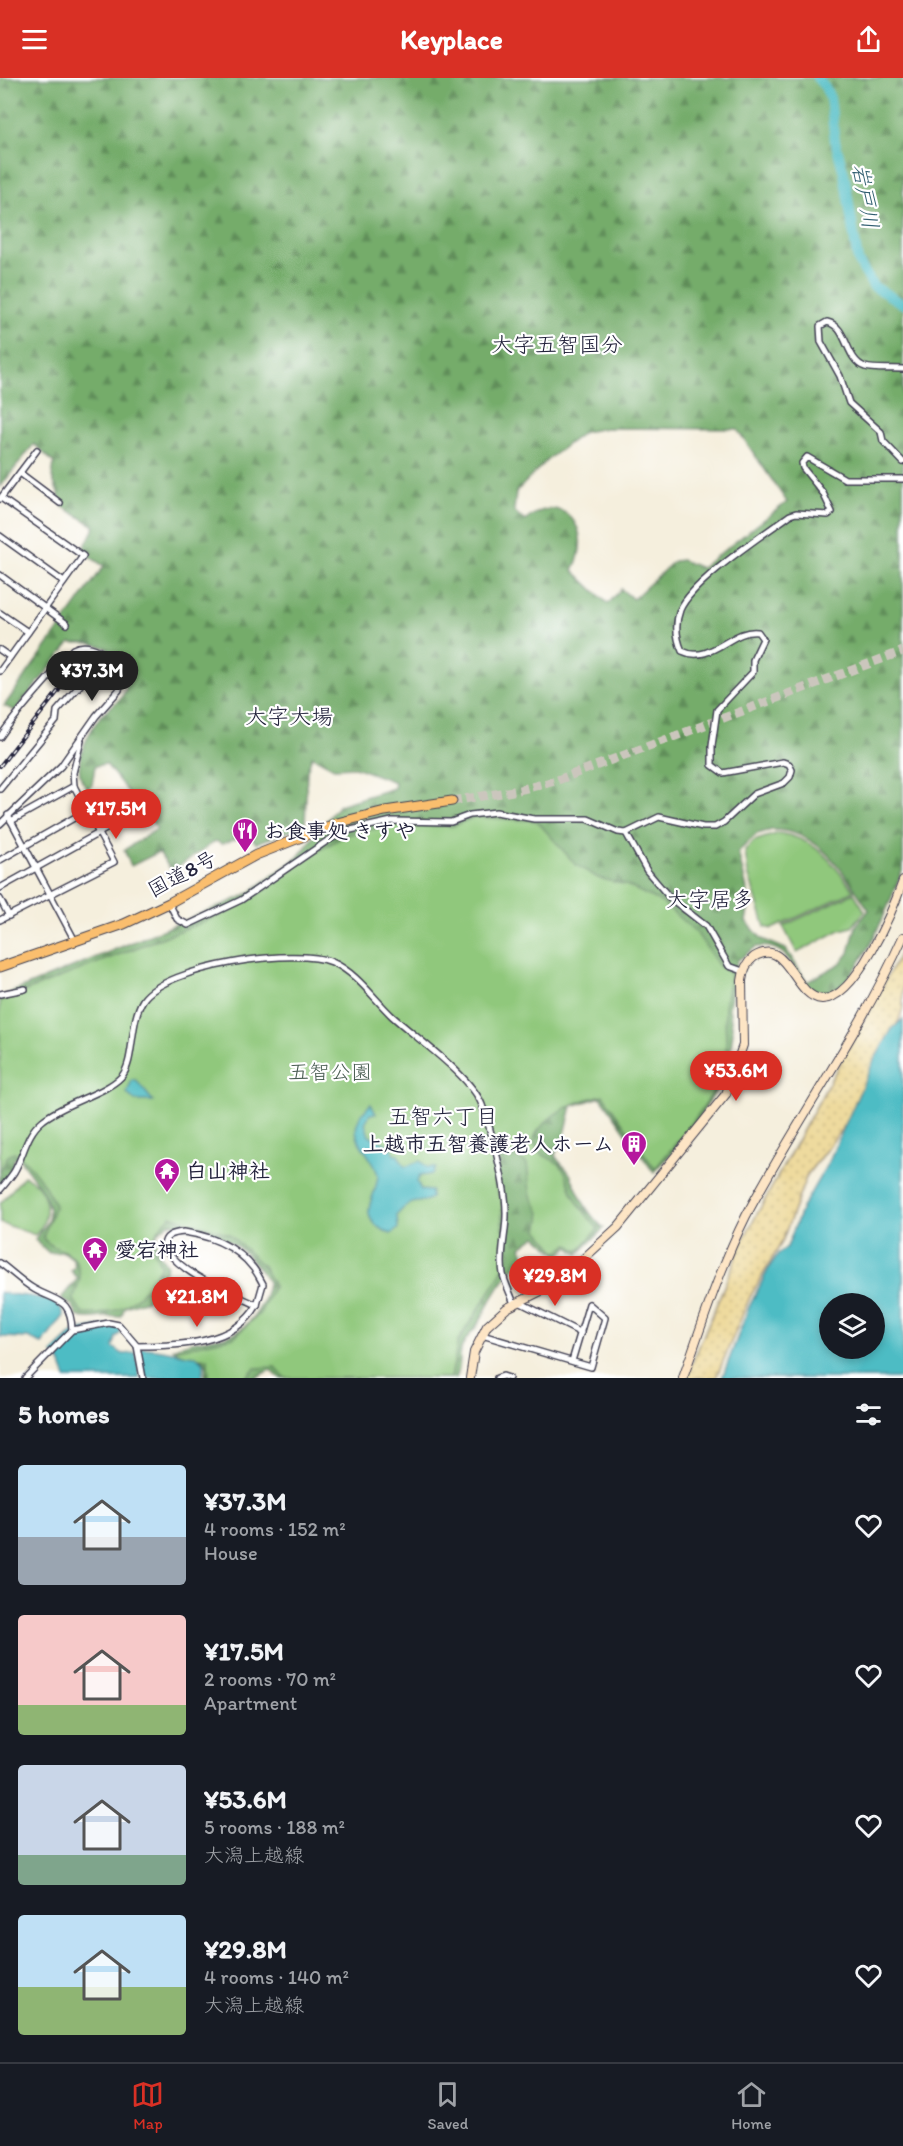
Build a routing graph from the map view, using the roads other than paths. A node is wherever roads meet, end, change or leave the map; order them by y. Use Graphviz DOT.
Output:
graph roads {
  1 [pos="903,369"];
  2 [pos="37,450"];
  3 [pos="903,462"];
  4 [pos="20,473"];
  5 [pos="902,482"];
  6 [pos="1,498"];
  7 [pos="60,502"];
  8 [pos="0,536"];
  9 [pos="0,575"];
  10 [pos="64,582"];
  11 [pos="45,608"];
  12 [pos="0,613"];
  13 [pos="67,624"];
  14 [pos="28,632"];
  15 [pos="0,650"];
  16 [pos="107,655"];
  17 [pos="10,657"];
  18 [pos="0,671"];
  19 [pos="0,737"];
  20 [pos="81,741"];
  21 [pos="74,786"];
  22 [pos="0,789"];
  23 [pos="452,801"];
  24 [pos="88,810"];
  25 [pos="133,814"];
  26 [pos="10,818"];
  27 [pos="0,824"];
  28 [pos="626,833"];
  29 [pos="100,834"];
  30 [pos="24,846"];
  31 [pos="0,860"];
  32 [pos="36,868"];
  33 [pos="903,880"];
  34 [pos="0,888"];
  35 [pos="50,894"];
  36 [pos="0,899"];
  37 [pos="169,903"];
  38 [pos="9,916"];
  39 [pos="0,920"];
  40 [pos="903,937"];
  41 [pos="76,942"];
  42 [pos="0,967"];
  43 [pos="743,971"];
  44 [pos="25,989"];
  45 [pos="0,994"];
  46 [pos="0,1190"];
  47 [pos="0,1263"];
  48 [pos="517,1303"];
  49 [pos="257,1305"];
  50 [pos="72,1330"];
  51 [pos="581,1333"];
  52 [pos="482,1335"];
  53 [pos="137,1346"];
  54 [pos="572,1361"];
  55 [pos="24,1378"];
  56 [pos="142,1378"];
  57 [pos="470,1378"];
  58 [pos="497,1378"];
  59 [pos="510,1378"];
  60 [pos="683,1378"];
  1 -- 3 [label="street"];
  2 -- 4 [label="street"];
  4 -- 6 [label="street"];
  4 -- 7 [label="street"];
  5 -- 28 [label="street"];
  6 -- 10 [label="street"];
  8 -- 10 [label="street"];
  9 -- 11 [label="street"];
  10 -- 11 [label="street"];
  11 -- 13 [label="street"];
  11 -- 14 [label="street"];
  12 -- 14 [label="street"];
  14 -- 17 [label="street"];
  15 -- 17 [label="street"];
  16 -- 19 [label="street"];
  16 -- 20 [label="street"];
  16 -- 22 [label="street"];
  17 -- 18 [label="street"];
  20 -- 21 [label="street"];
  20 -- 26 [label="street"];
  21 -- 24 [label="street"];
  21 -- 26 [label="street"];
  23 -- 37 [label="highway, 国道8号"];
  24 -- 29 [label="street"];
  24 -- 30 [label="street"];
  25 -- 29 [label="street"];
  26 -- 27 [label="street"];
  26 -- 30 [label="street"];
  28 -- 37 [label="street"];
  28 -- 43 [label="street"];
  29 -- 32 [label="street"];
  29 -- 35 [label="street"];
  30 -- 31 [label="street"];
  30 -- 32 [label="street"];
  32 -- 34 [label="street"];
  32 -- 35 [label="street"];
  33 -- 43 [label="main road"];
  35 -- 38 [label="street"];
  35 -- 41 [label="street"];
  36 -- 38 [label="street"];
  37 -- 41 [label="highway, 国道8号"];
  38 -- 39 [label="street"];
  40 -- 60 [label="main road"];
  41 -- 42 [label="highway, 国道8号"];
  43 -- 48 [label="main road"];
  44 -- 45 [label="street"];
  46 -- 48 [label="street"];
  47 -- 50 [label="street"];
  48 -- 51 [label="street"];
  48 -- 52 [label="main road"];
  49 -- 49 [label="street"];
  49 -- 53 [label="street"];
  50 -- 53 [label="street"];
  50 -- 55 [label="street"];
  51 -- 54 [label="street"];
  51 -- 54 [label="street"];
  52 -- 54 [label="street"];
  52 -- 57 [label="main road"];
  53 -- 56 [label="street"];
  58 -- 59 [label="street"];
}
